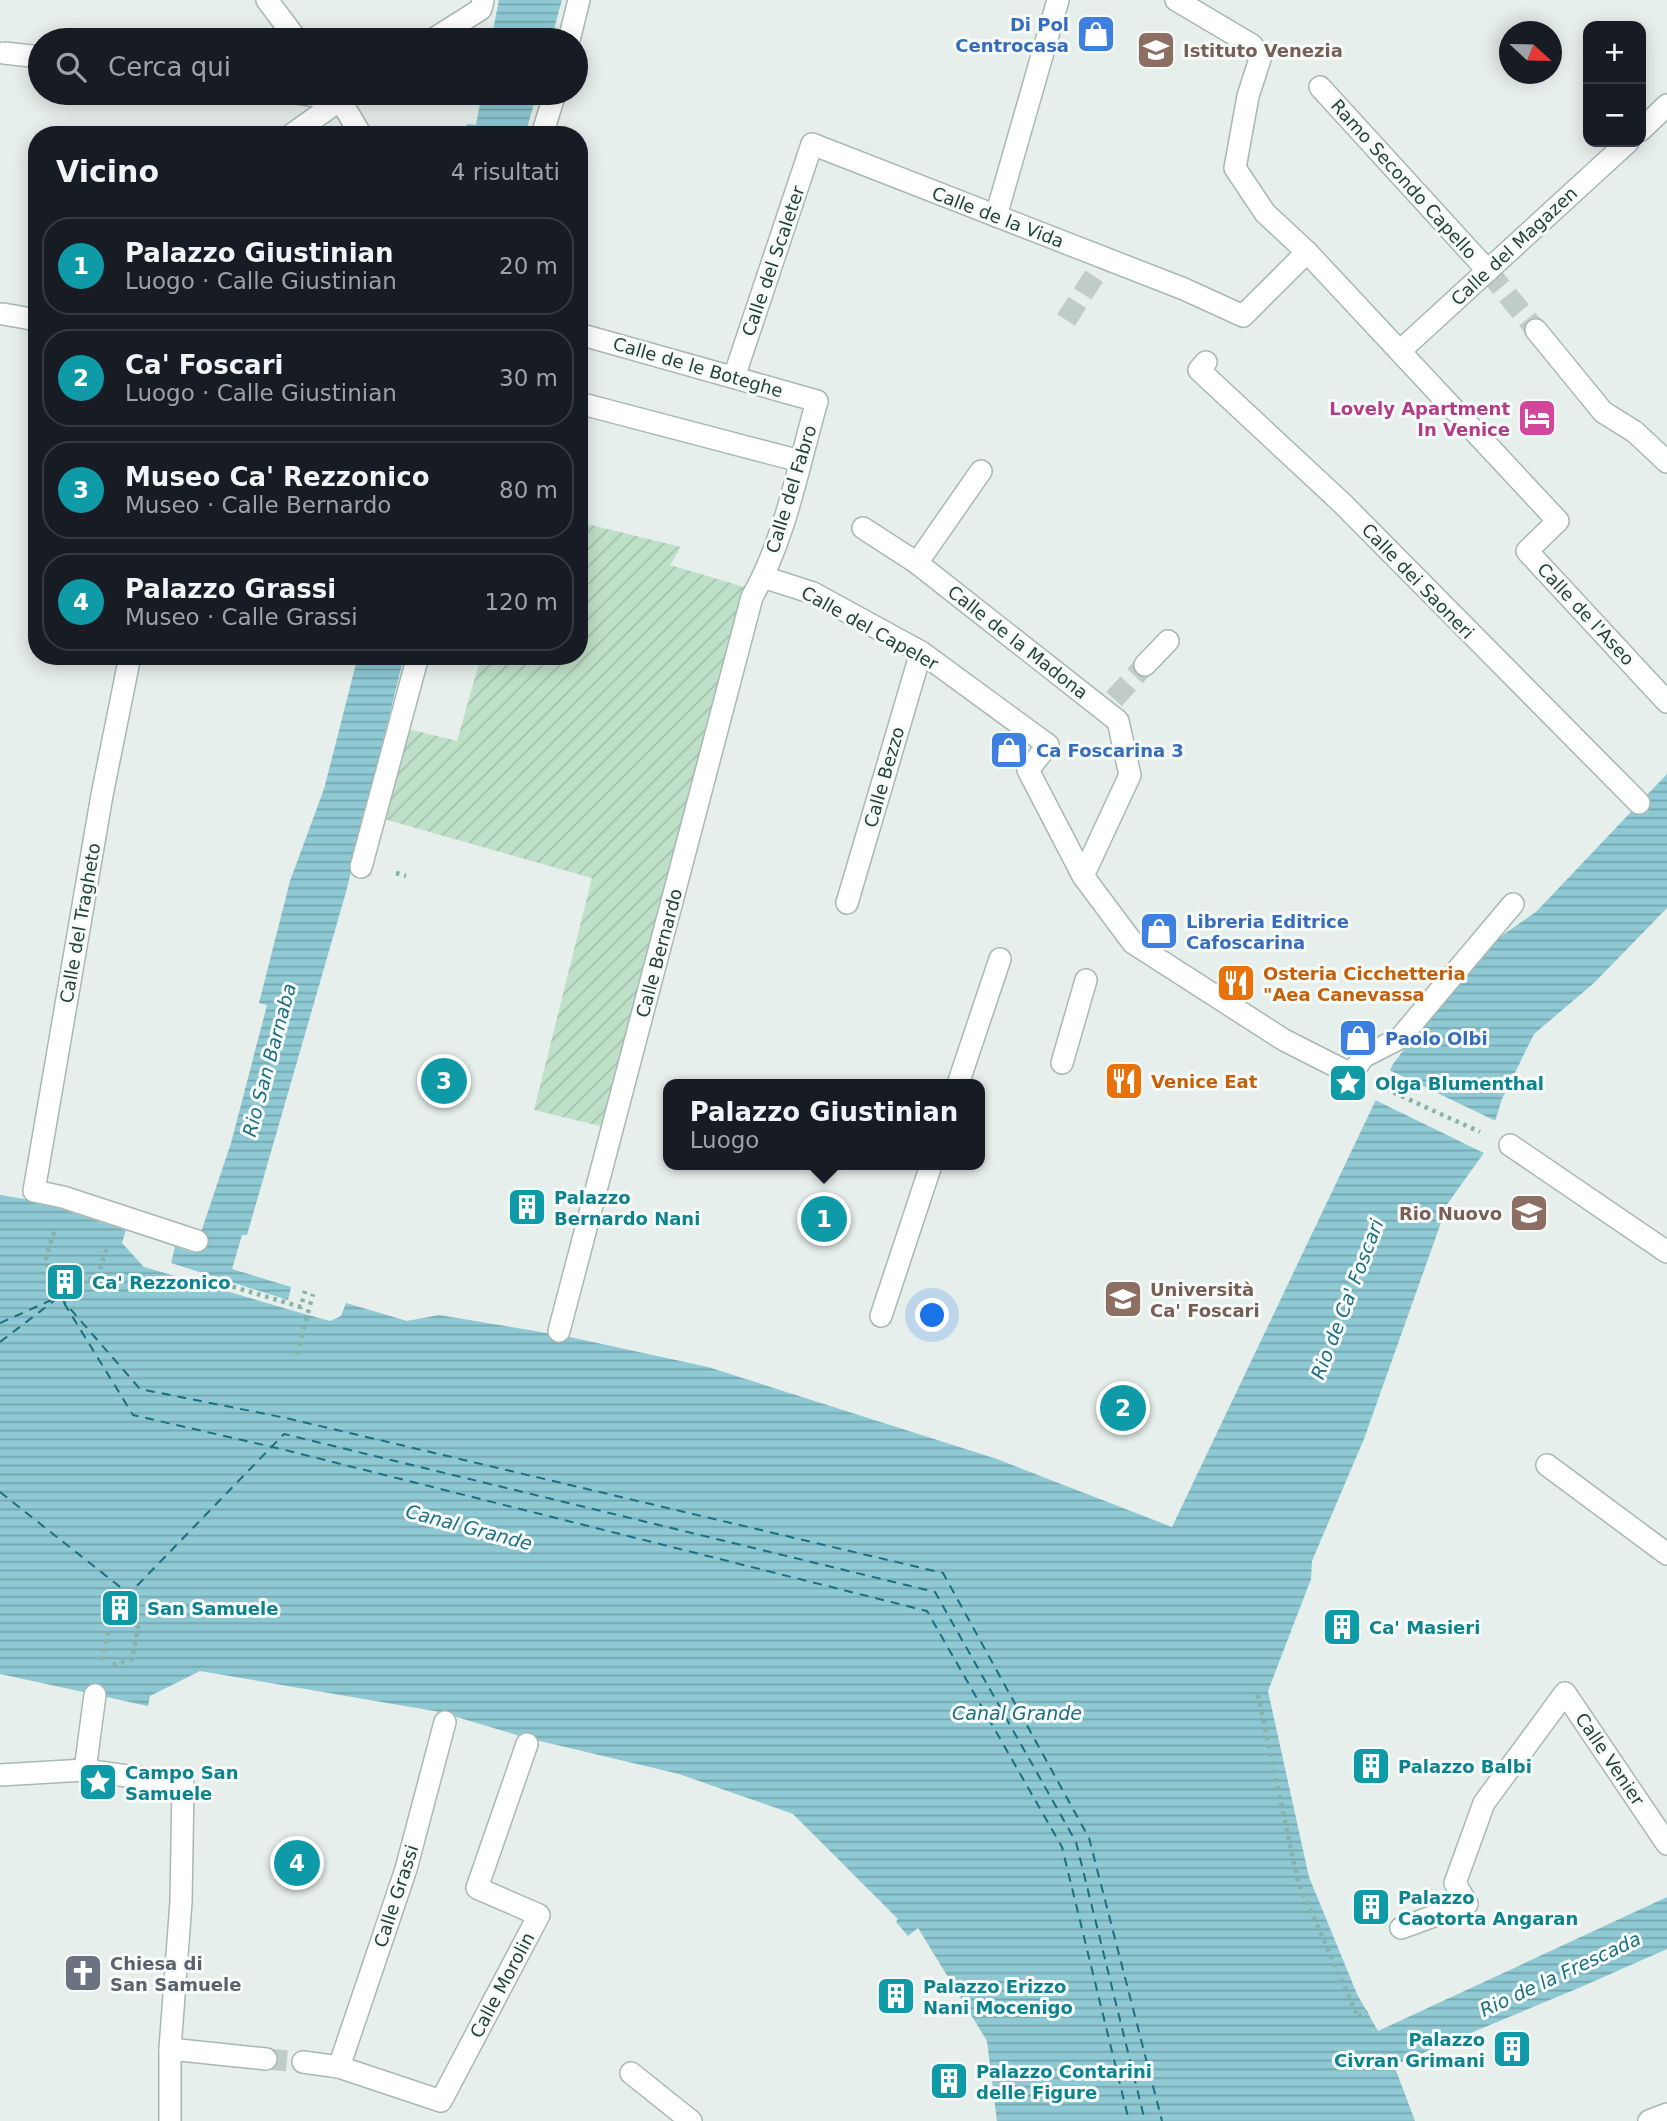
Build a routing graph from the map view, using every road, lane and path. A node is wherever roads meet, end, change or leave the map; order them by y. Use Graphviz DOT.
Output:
graph roads {
  1 [pos="267,0"];
  2 [pos="579,0"];
  3 [pos="1058,0"];
  4 [pos="1176,0"];
  5 [pos="482,4"];
  6 [pos="288,28"];
  7 [pos="449,28"];
  8 [pos="572,28"];
  9 [pos="4,52"];
  10 [pos="28,55"];
  11 [pos="1321,87"];
  12 [pos="329,105"];
  13 [pos="347,105"];
  14 [pos="551,105"];
  15 [pos="1667,105"];
  16 [pos="1646,125"];
  17 [pos="302,126"];
  18 [pos="357,126"];
  19 [pos="545,126"];
  20 [pos="812,144"];
  21 [pos="1623,147"];
  22 [pos="996,216"];
  23 [pos="1307,252"];
  24 [pos="1488,271"];
  25 [pos="3,314"];
  26 [pos="28,318"];
  27 [pos="1536,330"];
  28 [pos="588,336"];
  29 [pos="1401,350"];
  30 [pos="1206,362"];
  31 [pos="734,377"];
  32 [pos="817,401"];
  33 [pos="588,405"];
  34 [pos="796,460"];
  35 [pos="1667,463"];
  36 [pos="981,471"];
  37 [pos="863,528"];
  38 [pos="918,563"];
  39 [pos="764,577"];
  40 [pos="1168,641"];
  41 [pos="921,652"];
  42 [pos="128,665"];
  43 [pos="416,665"];
  44 [pos="1144,665"];
  45 [pos="1667,702"];
  46 [pos="1639,803"];
  47 [pos="361,867"];
  48 [pos="1083,876"];
  49 [pos="847,903"];
  50 [pos="1513,904"];
  51 [pos="1000,959"];
  52 [pos="1086,980"];
  53 [pos="1062,1063"];
  54 [pos="960,1079"];
  55 [pos="1392,1092"];
  56 [pos="1451,1119"];
  57 [pos="1510,1145"];
  58 [pos="929,1170"];
  59 [pos="63,1197"];
  60 [pos="117,1216"];
  61 [pos="197,1241"];
  62 [pos="1667,1252"];
  63 [pos="211,1280"];
  64 [pos="305,1291"];
  65 [pos="313,1294"];
  66 [pos="881,1316"];
  67 [pos="559,1331"];
  68 [pos="297,1354"];
  69 [pos="1547,1465"];
  70 [pos="1667,1554"];
  71 [pos="100,1670"];
  72 [pos="95,1695"];
  73 [pos="1258,1695"];
  74 [pos="445,1722"];
  75 [pos="527,1744"];
  76 [pos="85,1770"];
  77 [pos="0,1775"];
  78 [pos="1667,1843"];
  79 [pos="1401,1928"];
  80 [pos="1367,2011"];
  81 [pos="170,2049"];
  82 [pos="265,2059"];
  83 [pos="303,2062"];
  84 [pos="339,2067"];
  85 [pos="631,2073"];
  86 [pos="1667,2114"];
  87 [pos="170,2121"];
  88 [pos="691,2121"];
  89 [pos="1648,2121"];
  1 -- 6 [label="street"];
  2 -- 8 [label="street"];
  3 -- 22 [label="street"];
  4 -- 23 [label="street, Calle de l'Aseo"];
  5 -- 7 [label="street"];
  9 -- 10 [label="street"];
  11 -- 24 [label="street, Ramo Secondo Capello"];
  12 -- 17 [label="street"];
  13 -- 18 [label="street"];
  14 -- 19 [label="street"];
  15 -- 16 [label="street"];
  20 -- 22 [label="street, Calle de la Vida"];
  20 -- 31 [label="street, Calle del Scaleter"];
  21 -- 24 [label="street, Calle del Magazen"];
  22 -- 23 [label="street, Calle de la Vida"];
  23 -- 29 [label="street, Calle de l'Aseo"];
  24 -- 29 [label="street, Calle del Magazen"];
  25 -- 26 [label="street"];
  27 -- 35 [label="street"];
  28 -- 31 [label="street, Calle de le Boteghe"];
  29 -- 45 [label="street, Calle de l'Aseo"];
  30 -- 46 [label="street, Calle dei Saoneri"];
  31 -- 32 [label="street, Calle de le Boteghe"];
  32 -- 34 [label="street, Calle del Fabro"];
  33 -- 34 [label="street"];
  34 -- 39 [label="street, Calle del Fabro"];
  36 -- 38 [label="street"];
  37 -- 38 [label="street, Calle de la Madona"];
  38 -- 48 [label="street, Calle de la Madona"];
  39 -- 41 [label="street, Calle del Capeler"];
  39 -- 67 [label="street, Calle Bernardo"];
  40 -- 44 [label="street"];
  41 -- 48 [label="street, Calle del Capeler"];
  41 -- 49 [label="street, Calle Bezzo"];
  42 -- 59 [label="street, Calle del Tragheto"];
  43 -- 47 [label="street"];
  48 -- 50 [label="street"];
  51 -- 54 [label="street"];
  52 -- 53 [label="street"];
  55 -- 56 [label="path"];
  57 -- 62 [label="street"];
  58 -- 66 [label="street"];
  59 -- 60 [label="street"];
  59 -- 60 [label="path"];
  60 -- 61 [label="street"];
  63 -- 64 [label="path"];
  65 -- 68 [label="path"];
  69 -- 70 [label="street"];
  71 -- 71 [label="path"];
  71 -- 72 [label="path"];
  72 -- 76 [label="street"];
  73 -- 80 [label="path"];
  74 -- 84 [label="street, Calle Grassi"];
  75 -- 84 [label="street, Calle Morolin"];
  76 -- 77 [label="street"];
  76 -- 81 [label="street"];
  78 -- 79 [label="street, Calle Venier"];
  81 -- 82 [label="street"];
  81 -- 87 [label="street"];
  83 -- 84 [label="street"];
  85 -- 88 [label="street"];
  86 -- 89 [label="street"];
}
